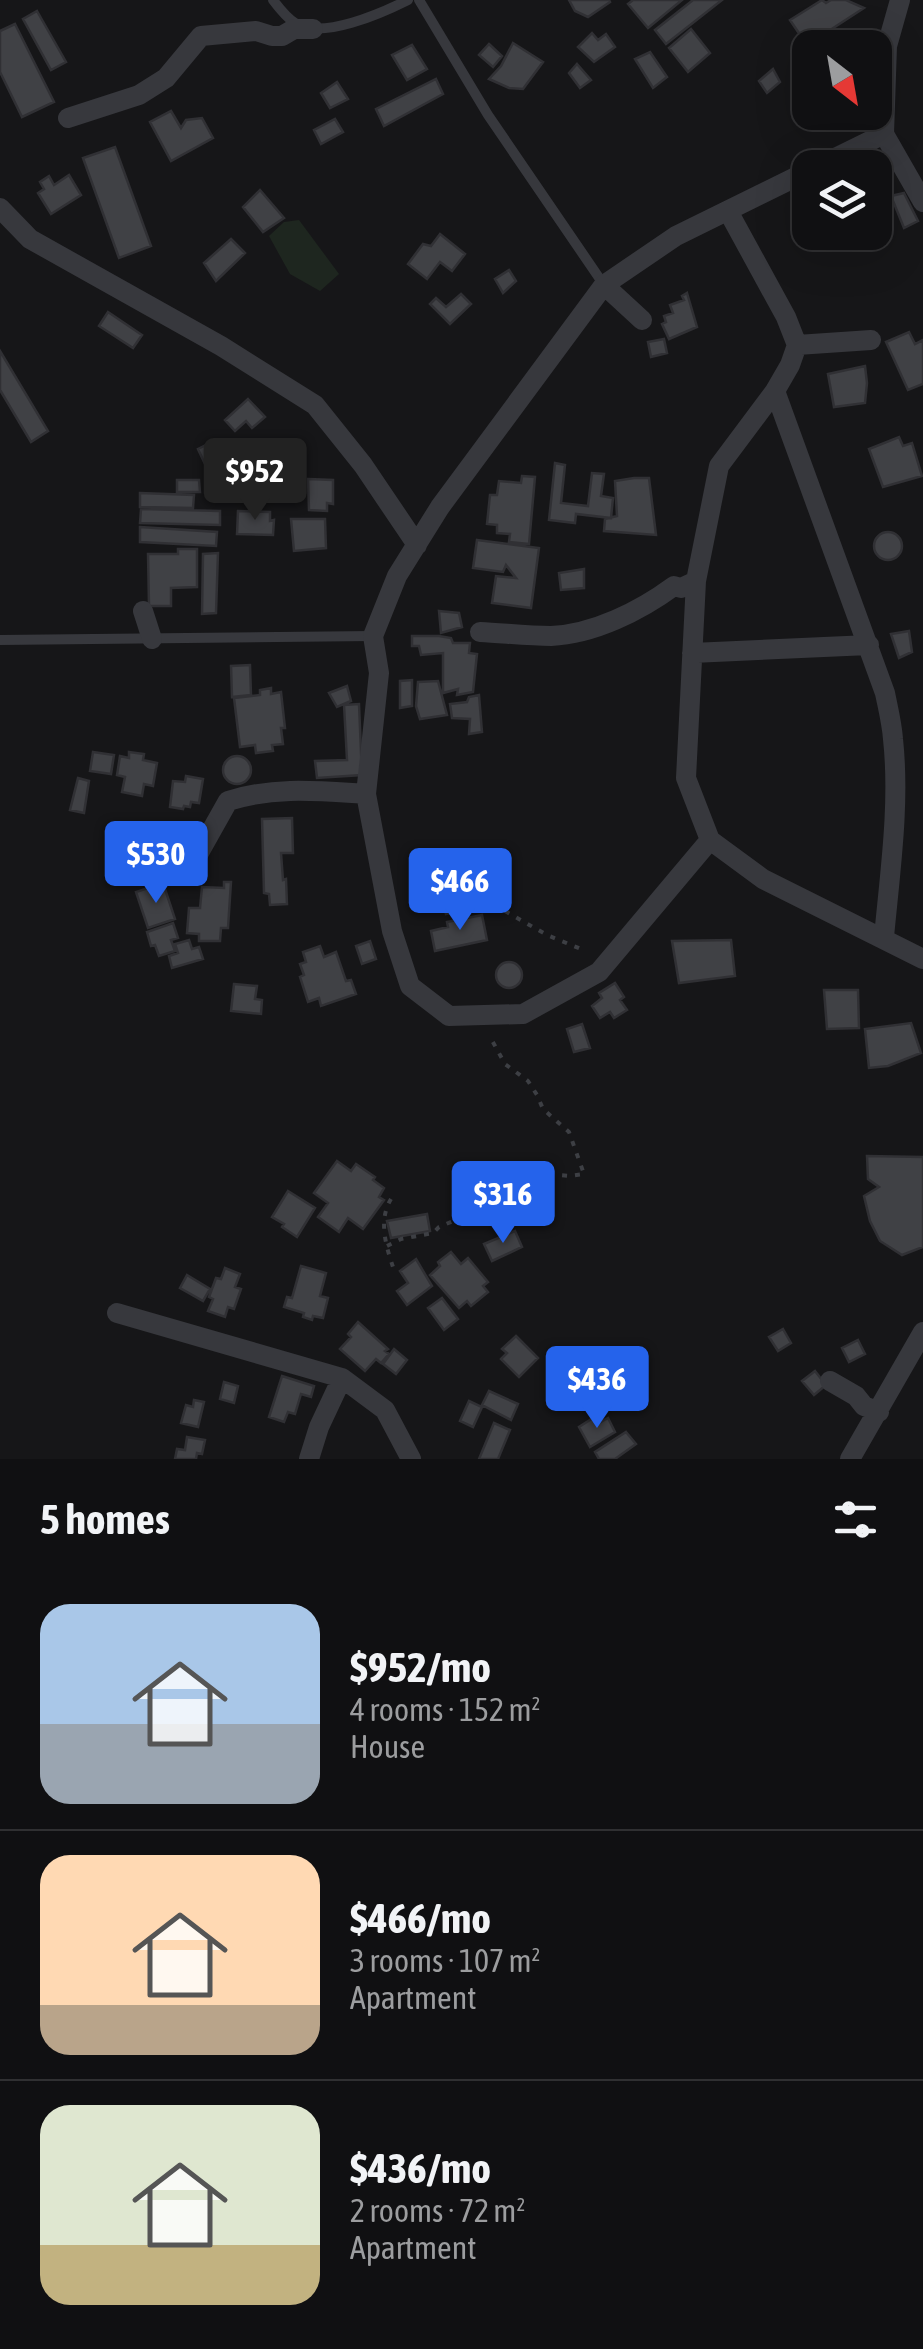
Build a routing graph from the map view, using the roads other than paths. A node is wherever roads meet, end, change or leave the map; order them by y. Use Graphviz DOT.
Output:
graph roads {
  1 [pos="273,0"];
  2 [pos="408,0"];
  3 [pos="419,0"];
  4 [pos="900,0"];
  5 [pos="312,29"];
  6 [pos="68,118"];
  7 [pos="884,134"];
  8 [pos="851,150"];
  9 [pos="792,179"];
  10 [pos="923,202"];
  11 [pos="0,208"];
  12 [pos="728,211"];
  13 [pos="604,285"];
  14 [pos="642,320"];
  15 [pos="871,340"];
  16 [pos="796,344"];
  17 [pos="775,391"];
  18 [pos="417,544"];
  19 [pos="696,581"];
  20 [pos="143,611"];
  21 [pos="480,632"];
  22 [pos="373,636"];
  23 [pos="152,638"];
  24 [pos="0,640"];
  25 [pos="869,645"];
  26 [pos="692,653"];
  27 [pos="366,794"];
  28 [pos="710,840"];
  29 [pos="196,858"];
  30 [pos="884,937"];
  31 [pos="923,958"];
  32 [pos="117,1313"];
  33 [pos="923,1332"];
  34 [pos="342,1378"];
  35 [pos="830,1380"];
  36 [pos="878,1412"];
  37 [pos="310,1459"];
  38 [pos="411,1459"];
  39 [pos="850,1459"];
  1 -- 5 [label="lane"];
  2 -- 5 [label="lane"];
  3 -- 13 [label="lane"];
  4 -- 7 [label="street"];
  5 -- 6 [label="street"];
  7 -- 8 [label="street"];
  7 -- 10 [label="street"];
  9 -- 12 [label="street"];
  11 -- 18 [label="street"];
  12 -- 13 [label="street"];
  12 -- 16 [label="street"];
  13 -- 14 [label="street"];
  13 -- 18 [label="street"];
  15 -- 16 [label="street"];
  16 -- 17 [label="street"];
  17 -- 19 [label="street"];
  17 -- 25 [label="street"];
  18 -- 22 [label="street"];
  19 -- 21 [label="street"];
  19 -- 26 [label="street"];
  20 -- 23 [label="street"];
  22 -- 23 [label="lane"];
  22 -- 27 [label="street"];
  23 -- 24 [label="lane"];
  25 -- 26 [label="street"];
  25 -- 30 [label="street"];
  26 -- 28 [label="street"];
  27 -- 28 [label="street"];
  27 -- 29 [label="street"];
  28 -- 30 [label="street"];
  30 -- 31 [label="street"];
  32 -- 34 [label="street"];
  33 -- 36 [label="street"];
  34 -- 37 [label="street"];
  34 -- 38 [label="street"];
  35 -- 36 [label="street"];
  36 -- 39 [label="street"];
}
